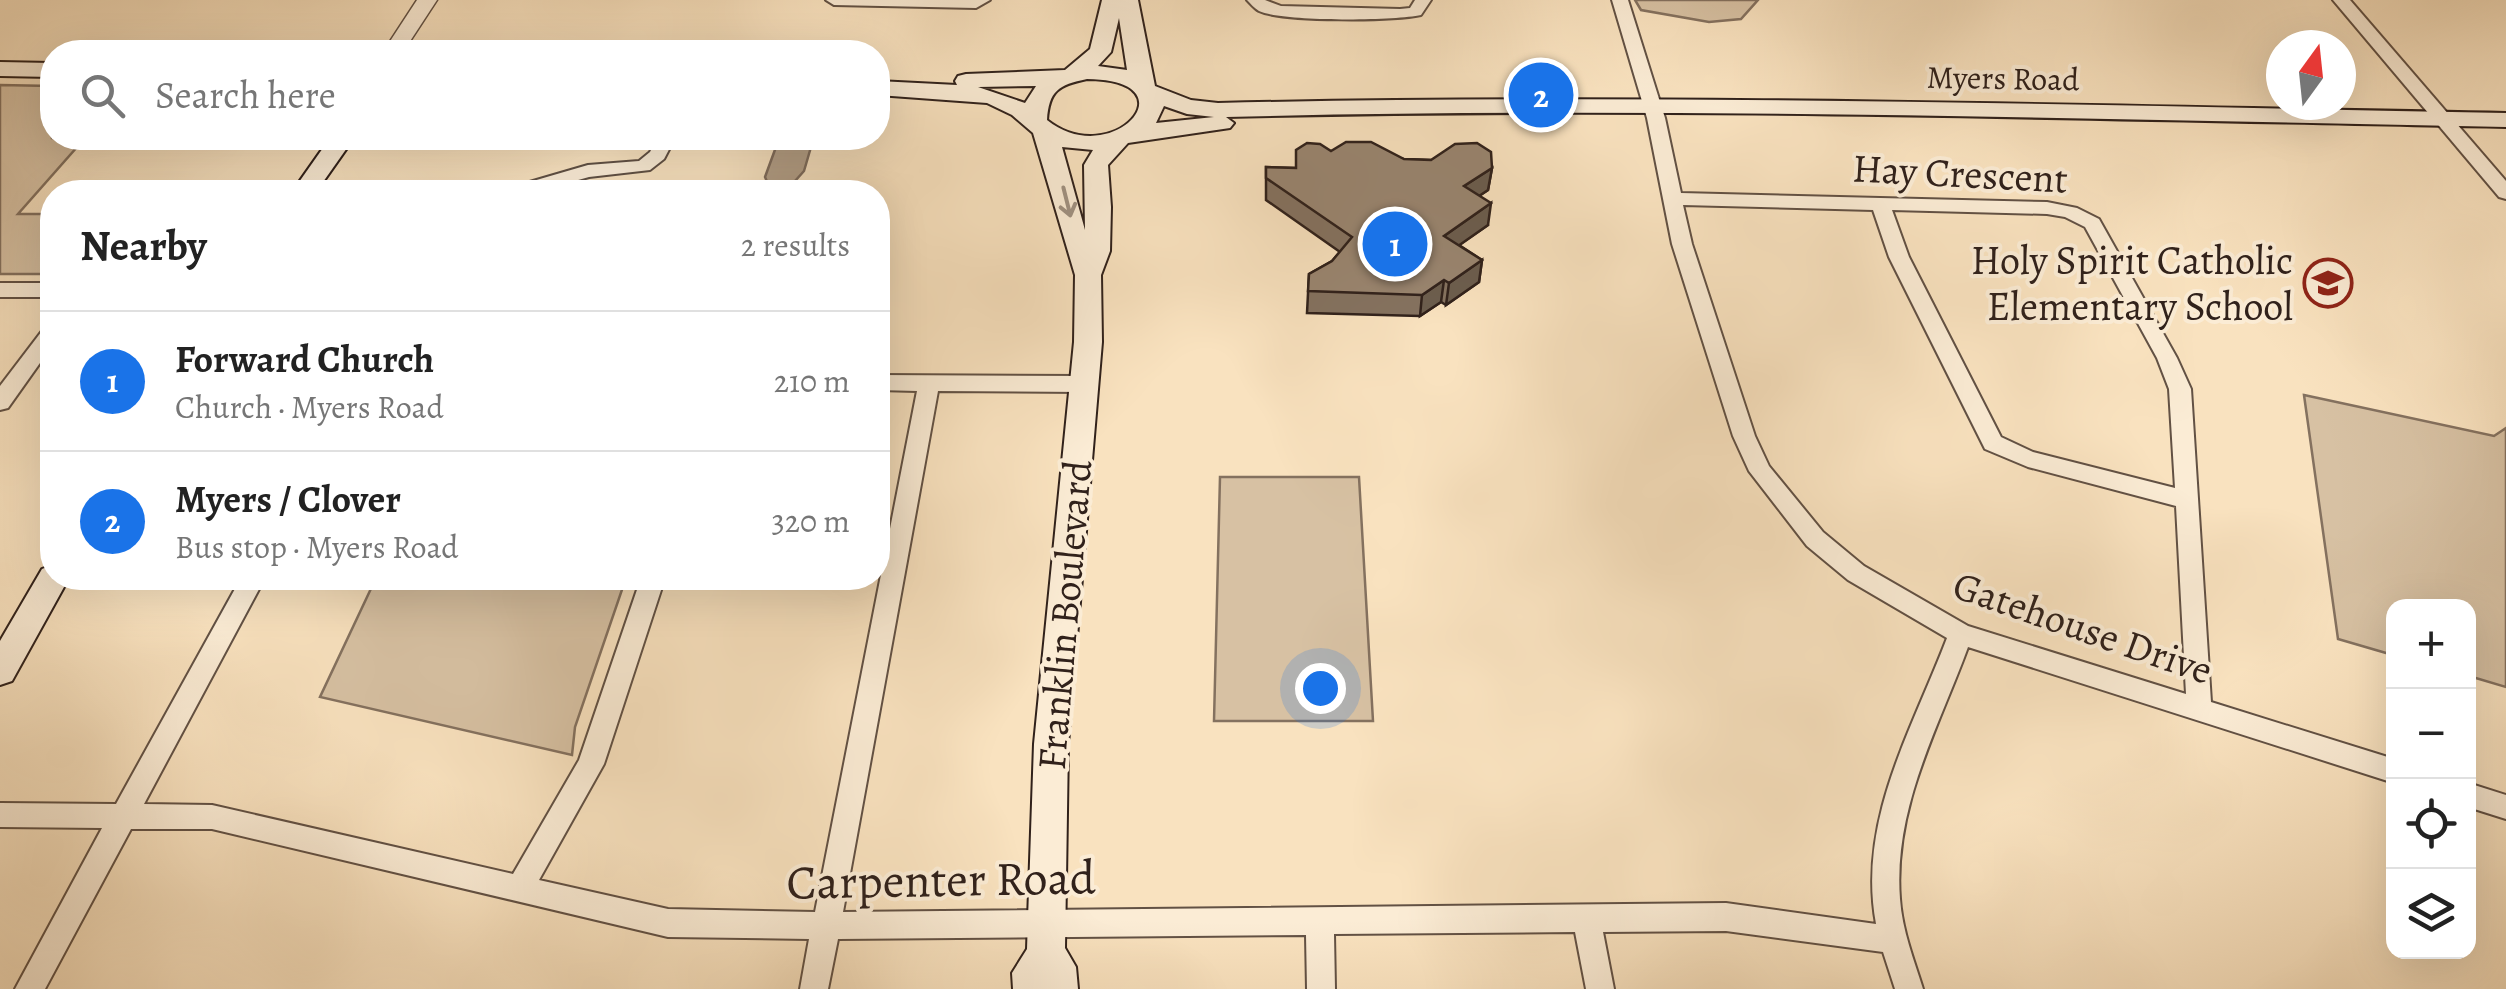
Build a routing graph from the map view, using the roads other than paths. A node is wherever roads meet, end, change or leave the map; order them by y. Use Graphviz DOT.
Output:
graph roads {
  1 [pos="428,0"];
  2 [pos="834,0"];
  3 [pos="982,0"];
  4 [pos="1114,0"];
  5 [pos="1128,0"];
  6 [pos="1256,0"];
  7 [pos="1423,0"];
  8 [pos="1620,0"];
  9 [pos="2341,0"];
  10 [pos="401,40"];
  11 [pos="0,69"];
  12 [pos="40,70"];
  13 [pos="1068,76"];
  14 [pos="890,85"];
  15 [pos="890,87"];
  16 [pos="1145,88"];
  17 [pos="1652,103"];
  18 [pos="1499,106"];
  19 [pos="2443,119"];
  20 [pos="2506,120"];
  21 [pos="1040,125"];
  22 [pos="1125,136"];
  23 [pos="334,150"];
  24 [pos="661,150"];
  25 [pos="312,180"];
  26 [pos="557,180"];
  27 [pos="2506,193"];
  28 [pos="1673,199"];
  29 [pos="1880,204"];
  30 [pos="1088,275"];
  31 [pos="0,290"];
  32 [pos="40,290"];
  33 [pos="40,348"];
  34 [pos="890,382"];
  35 [pos="929,383"];
  36 [pos="1084,384"];
  37 [pos="0,402"];
  38 [pos="2188,500"];
  39 [pos="46,590"];
  40 [pos="247,590"];
  41 [pos="648,590"];
  42 [pos="1961,634"];
  43 [pos="0,671"];
  44 [pos="2199,709"];
  45 [pos="2386,768"];
  46 [pos="2476,798"];
  47 [pos="2506,807"];
  48 [pos="125,814"];
  49 [pos="0,815"];
  50 [pos="518,889"];
  51 [pos="1588,919"];
  52 [pos="1320,922"];
  53 [pos="827,925"];
  54 [pos="1894,940"];
  55 [pos="1046,964"];
  56 [pos="29,989"];
  57 [pos="814,989"];
  58 [pos="1322,989"];
  59 [pos="1600,989"];
  60 [pos="1909,989"];
  1 -- 10 [label="street"];
  2 -- 3 [label="street"];
  4 -- 13 [label="main road"];
  5 -- 16 [label="main road"];
  6 -- 7 [label="street"];
  8 -- 17 [label="street, Gatehouse Drive"];
  9 -- 19 [label="street"];
  11 -- 12 [label="main road"];
  13 -- 14 [label="main road"];
  13 -- 16 [label="main road"];
  13 -- 21 [label="main road"];
  15 -- 21 [label="main road"];
  16 -- 18 [label="main road, Myers Road"];
  16 -- 22 [label="main road"];
  17 -- 18 [label="main road, Myers Road"];
  17 -- 19 [label="main road, Myers Road"];
  17 -- 28 [label="street, Gatehouse Drive"];
  18 -- 22 [label="main road, Myers Road"];
  19 -- 20 [label="main road, Myers Road"];
  19 -- 27 [label="street"];
  21 -- 22 [label="main road"];
  21 -- 30 [label="main road, Franklin Boulevard, one-way"];
  22 -- 30 [label="main road, Franklin Boulevard"];
  23 -- 25 [label="main road"];
  24 -- 26 [label="street"];
  28 -- 29 [label="street, Hay Crescent"];
  28 -- 42 [label="street, Gatehouse Drive"];
  29 -- 38 [label="street"];
  29 -- 38 [label="street, Hay Crescent"];
  30 -- 36 [label="main road, Franklin Boulevard"];
  31 -- 32 [label="street"];
  33 -- 37 [label="street"];
  34 -- 35 [label="street"];
  35 -- 36 [label="street"];
  35 -- 53 [label="street"];
  36 -- 55 [label="main road, Franklin Boulevard"];
  38 -- 44 [label="street, Hay Crescent"];
  39 -- 43 [label="main road"];
  40 -- 48 [label="street"];
  41 -- 50 [label="street"];
  42 -- 44 [label="street, Gatehouse Drive"];
  42 -- 54 [label="street"];
  44 -- 45 [label="street, Gatehouse Drive"];
  46 -- 47 [label="street"];
  48 -- 49 [label="street, Carpenter Road"];
  48 -- 50 [label="street, Carpenter Road"];
  48 -- 56 [label="street"];
  50 -- 53 [label="street, Carpenter Road"];
  51 -- 52 [label="street, Carpenter Road"];
  51 -- 54 [label="street, Carpenter Road"];
  51 -- 59 [label="street"];
  52 -- 55 [label="street, Carpenter Road"];
  52 -- 58 [label="street"];
  53 -- 55 [label="street, Carpenter Road"];
  53 -- 57 [label="street"];
  54 -- 60 [label="street"];
}
